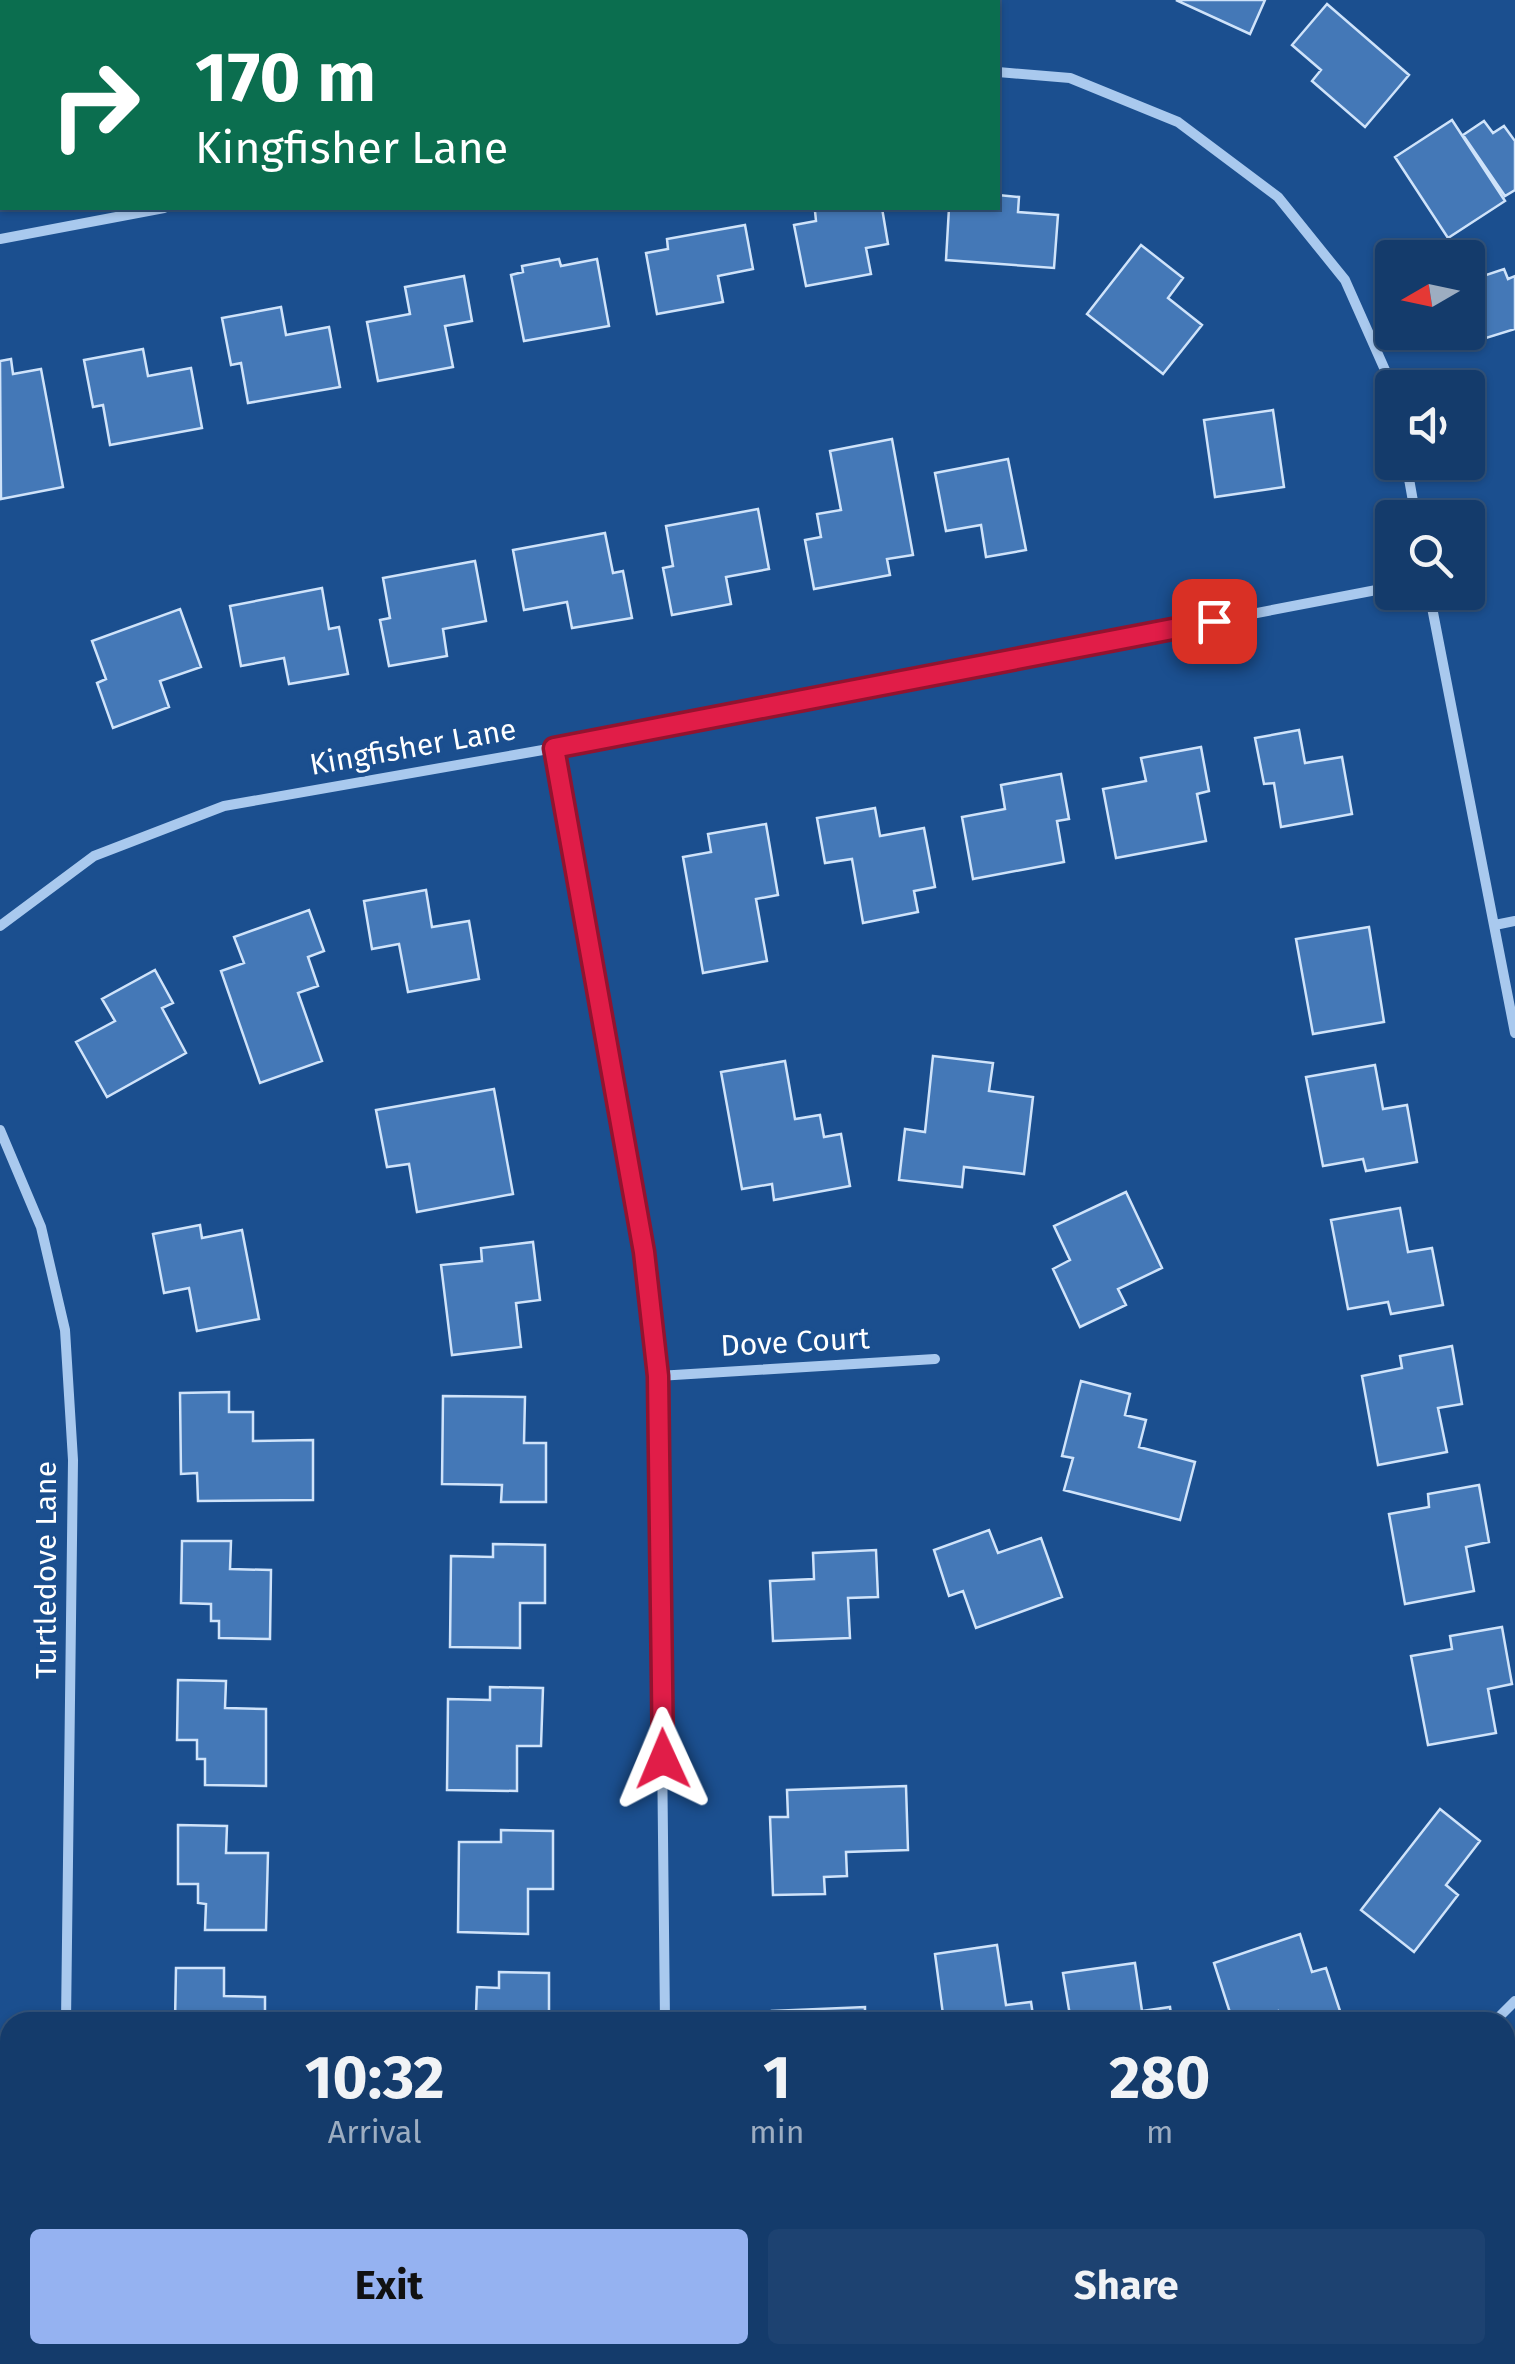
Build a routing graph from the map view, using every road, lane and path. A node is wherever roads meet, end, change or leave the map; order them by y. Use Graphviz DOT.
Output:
graph roads {
  1 [pos="1000,72"];
  2 [pos="153,210"];
  3 [pos="0,239"];
  4 [pos="1384,370"];
  5 [pos="1375,590"];
  6 [pos="1433,610"];
  7 [pos="554,748"];
  8 [pos="1515,921"];
  9 [pos="1495,925"];
  10 [pos="0,926"];
  11 [pos="1515,1033"];
  12 [pos="0,1130"];
  13 [pos="935,1359"];
  14 [pos="658,1376"];
  15 [pos="66,2012"];
  16 [pos="665,2012"];
  1 -- 4 [label="street"];
  2 -- 3 [label="street"];
  5 -- 7 [label="street, Kingfisher Lane"];
  6 -- 9 [label="street"];
  7 -- 10 [label="street, Kingfisher Lane"];
  7 -- 14 [label="street"];
  8 -- 9 [label="street"];
  9 -- 11 [label="street"];
  12 -- 15 [label="street, Turtledove Lane"];
  13 -- 14 [label="street, Dove Court"];
  14 -- 16 [label="street"];
}
